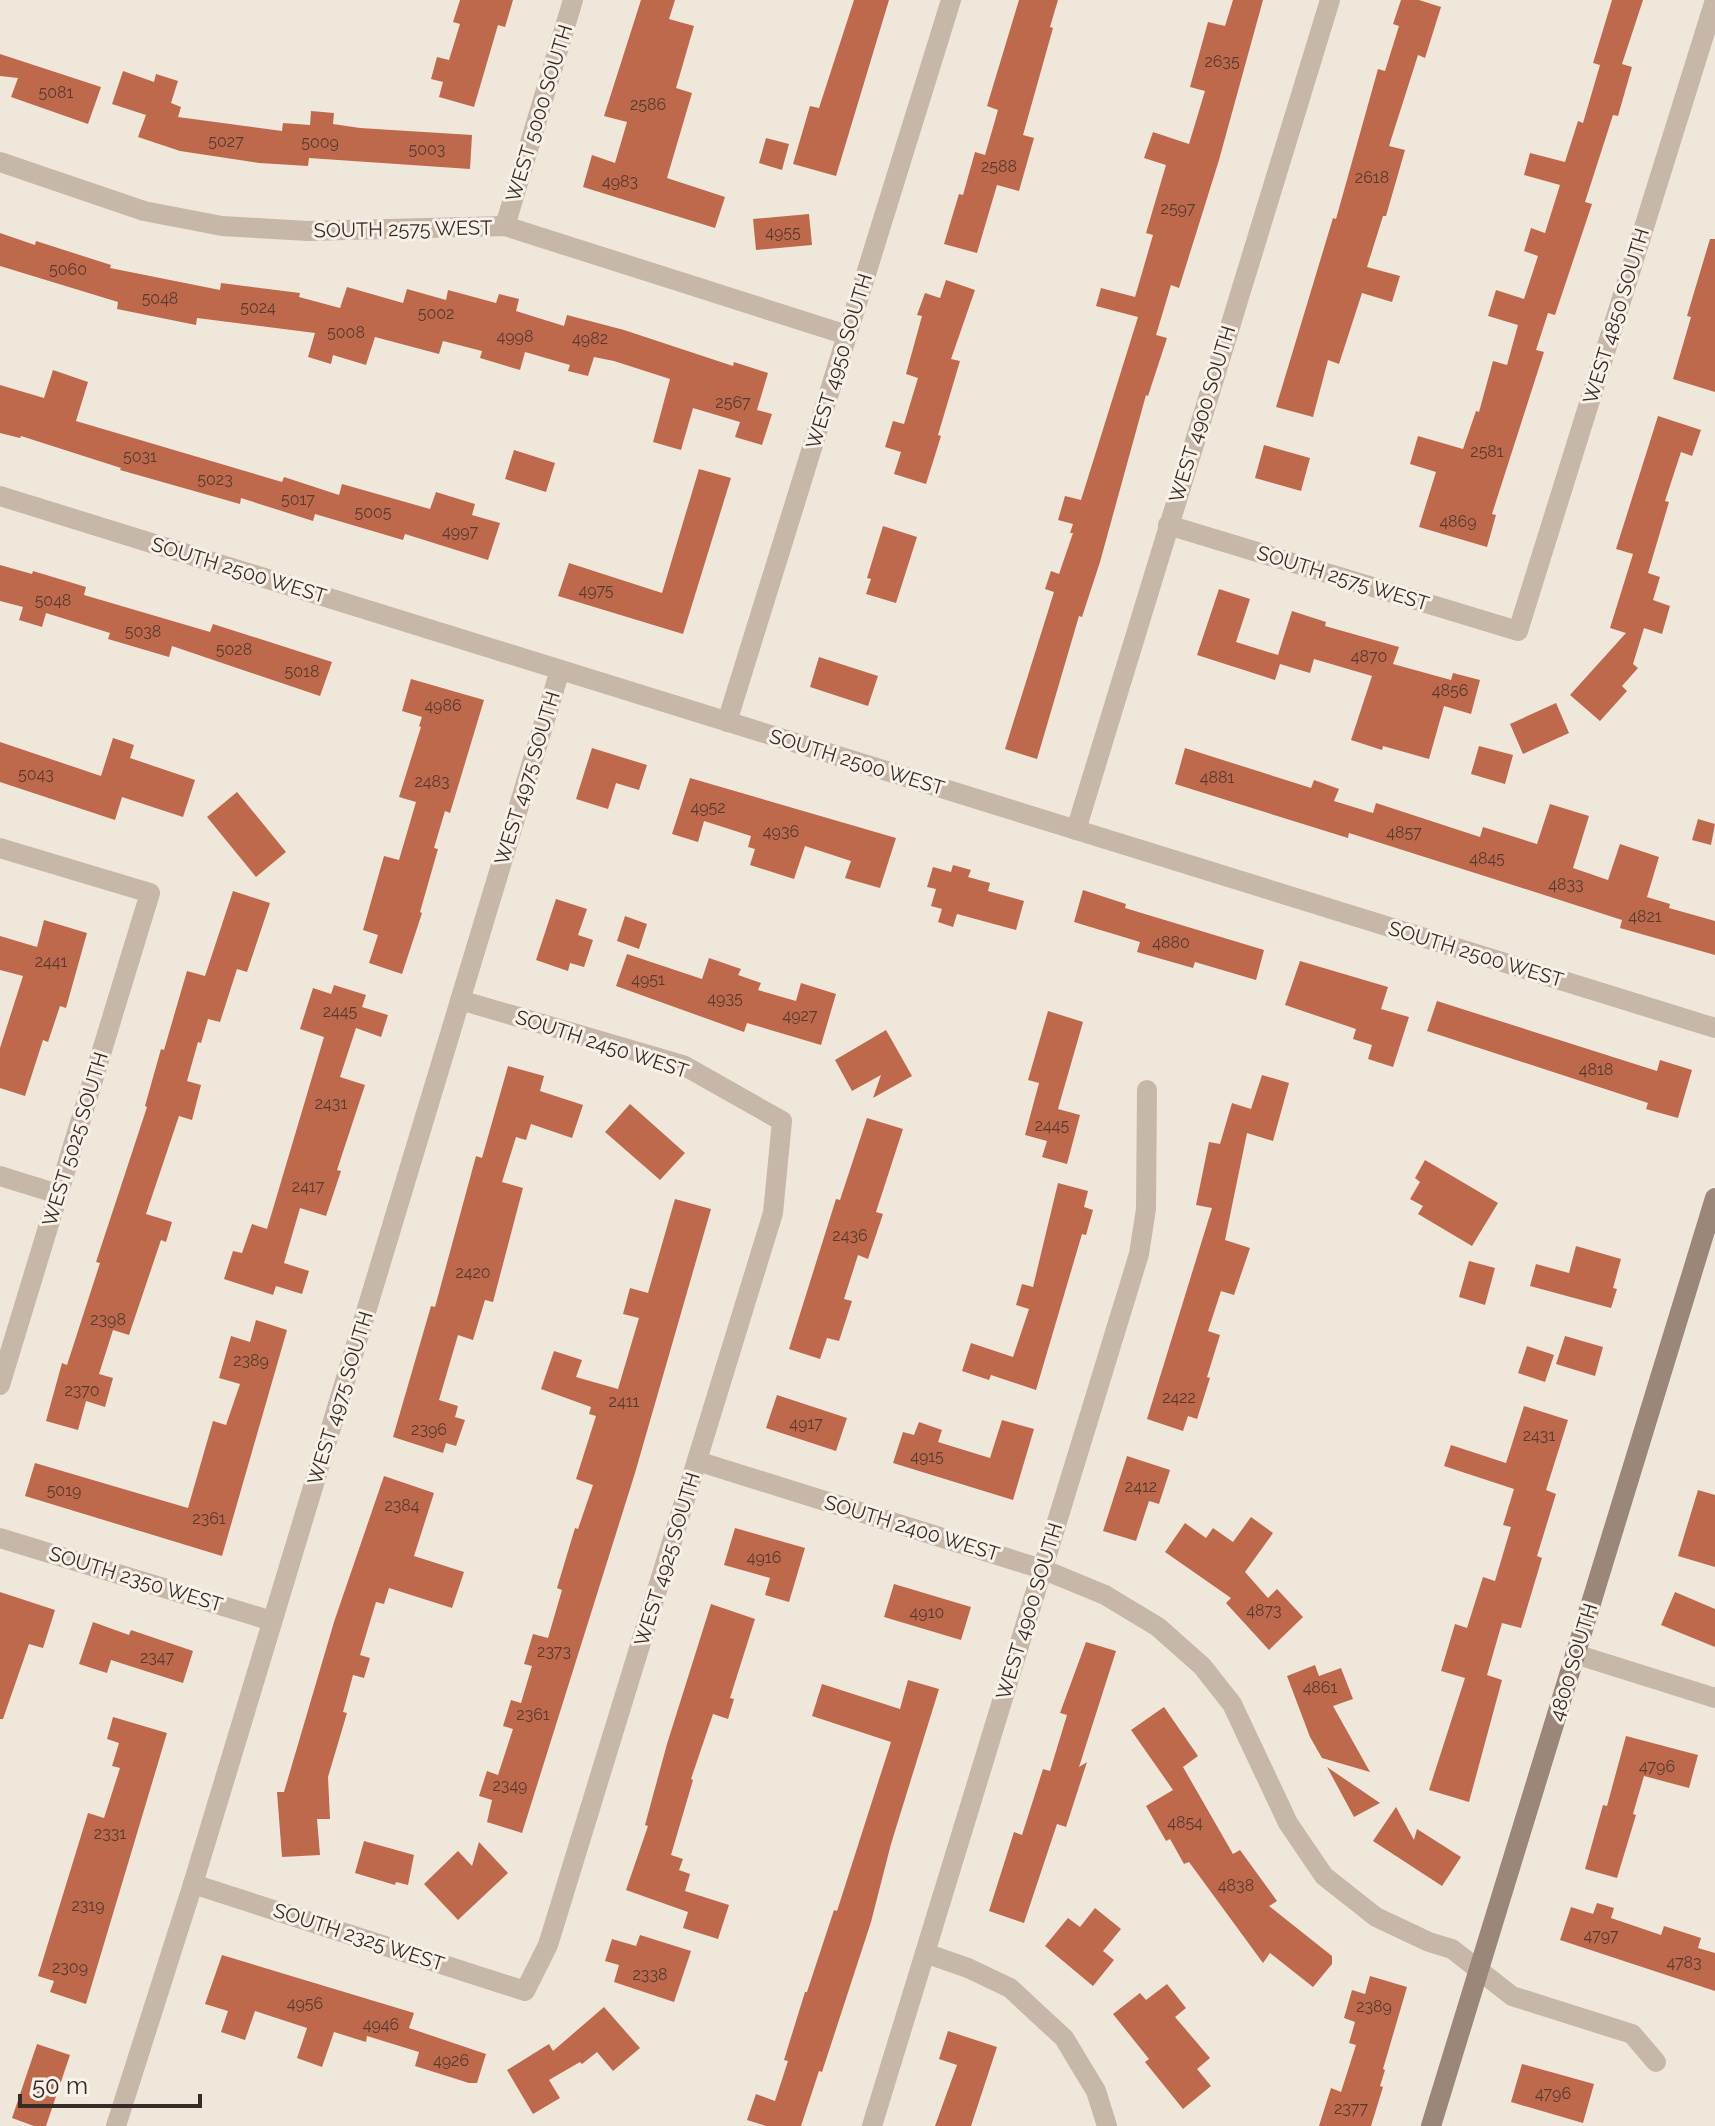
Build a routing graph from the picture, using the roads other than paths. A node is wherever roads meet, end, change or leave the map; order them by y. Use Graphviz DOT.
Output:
graph roads {
  1 [pos="573,0"];
  2 [pos="951,0"];
  3 [pos="1330,0"];
  4 [pos="1715,0"];
  5 [pos="0,162"];
  6 [pos="505,226"];
  7 [pos="847,335"];
  8 [pos="0,496"];
  9 [pos="1168,525"];
  10 [pos="1518,631"];
  11 [pos="560,670"];
  12 [pos="727,722"];
  13 [pos="1076,830"];
  14 [pos="0,848"];
  15 [pos="460,1000"];
  16 [pos="1715,1028"];
  17 [pos="1147,1090"];
  18 [pos="782,1121"];
  19 [pos="0,1176"];
  20 [pos="58,1194"];
  21 [pos="1715,1198"];
  22 [pos="0,1385"];
  23 [pos="697,1461"];
  24 [pos="0,1538"];
  25 [pos="1042,1569"];
  26 [pos="272,1621"];
  27 [pos="1575,1654"];
  28 [pos="1715,1698"];
  29 [pos="193,1884"];
  30 [pos="925,1953"];
  31 [pos="1478,1971"];
  32 [pos="525,1991"];
  33 [pos="1656,2062"];
  34 [pos="116,2126"];
  35 [pos="872,2126"];
  36 [pos="1107,2126"];
  37 [pos="1431,2126"];
  1 -- 6 [label="street, WEST 5000 SOUTH"];
  2 -- 7 [label="street, WEST 4950 SOUTH"];
  3 -- 9 [label="street, WEST 4900 SOUTH"];
  4 -- 10 [label="street, WEST 4850 SOUTH"];
  5 -- 6 [label="street, SOUTH 2575 WEST"];
  6 -- 7 [label="street, SOUTH 2575 WEST"];
  7 -- 12 [label="street, WEST 4950 SOUTH"];
  8 -- 11 [label="street, SOUTH 2500 WEST"];
  9 -- 10 [label="street, SOUTH 2575 WEST"];
  9 -- 13 [label="street, WEST 4900 SOUTH"];
  11 -- 12 [label="street, SOUTH 2500 WEST"];
  11 -- 15 [label="street, WEST 4975 SOUTH"];
  12 -- 13 [label="street, SOUTH 2500 WEST"];
  13 -- 16 [label="street, SOUTH 2500 WEST"];
  14 -- 20 [label="street, WEST 5025 SOUTH"];
  15 -- 18 [label="street, SOUTH 2450 WEST"];
  15 -- 26 [label="street, WEST 4975 SOUTH"];
  17 -- 25 [label="street, WEST 4900 SOUTH"];
  18 -- 23 [label="street, WEST 4925 SOUTH"];
  19 -- 20 [label="street"];
  20 -- 22 [label="street, WEST 5025 SOUTH"];
  21 -- 27 [label="main road, 4800 SOUTH"];
  23 -- 25 [label="street, SOUTH 2400 WEST"];
  23 -- 32 [label="street, WEST 4925 SOUTH"];
  24 -- 26 [label="street, SOUTH 2350 WEST"];
  25 -- 30 [label="street, WEST 4900 SOUTH"];
  25 -- 31 [label="street, SOUTH 2400 WEST"];
  26 -- 29 [label="street, WEST 4975 SOUTH"];
  27 -- 28 [label="street"];
  27 -- 31 [label="main road, 4800 SOUTH"];
  29 -- 32 [label="street, SOUTH 2325 WEST"];
  29 -- 34 [label="street, WEST 4975 SOUTH"];
  30 -- 35 [label="street, WEST 4900 SOUTH"];
  30 -- 36 [label="street"];
  31 -- 33 [label="street"];
  31 -- 37 [label="main road, 4800 SOUTH"];
}
